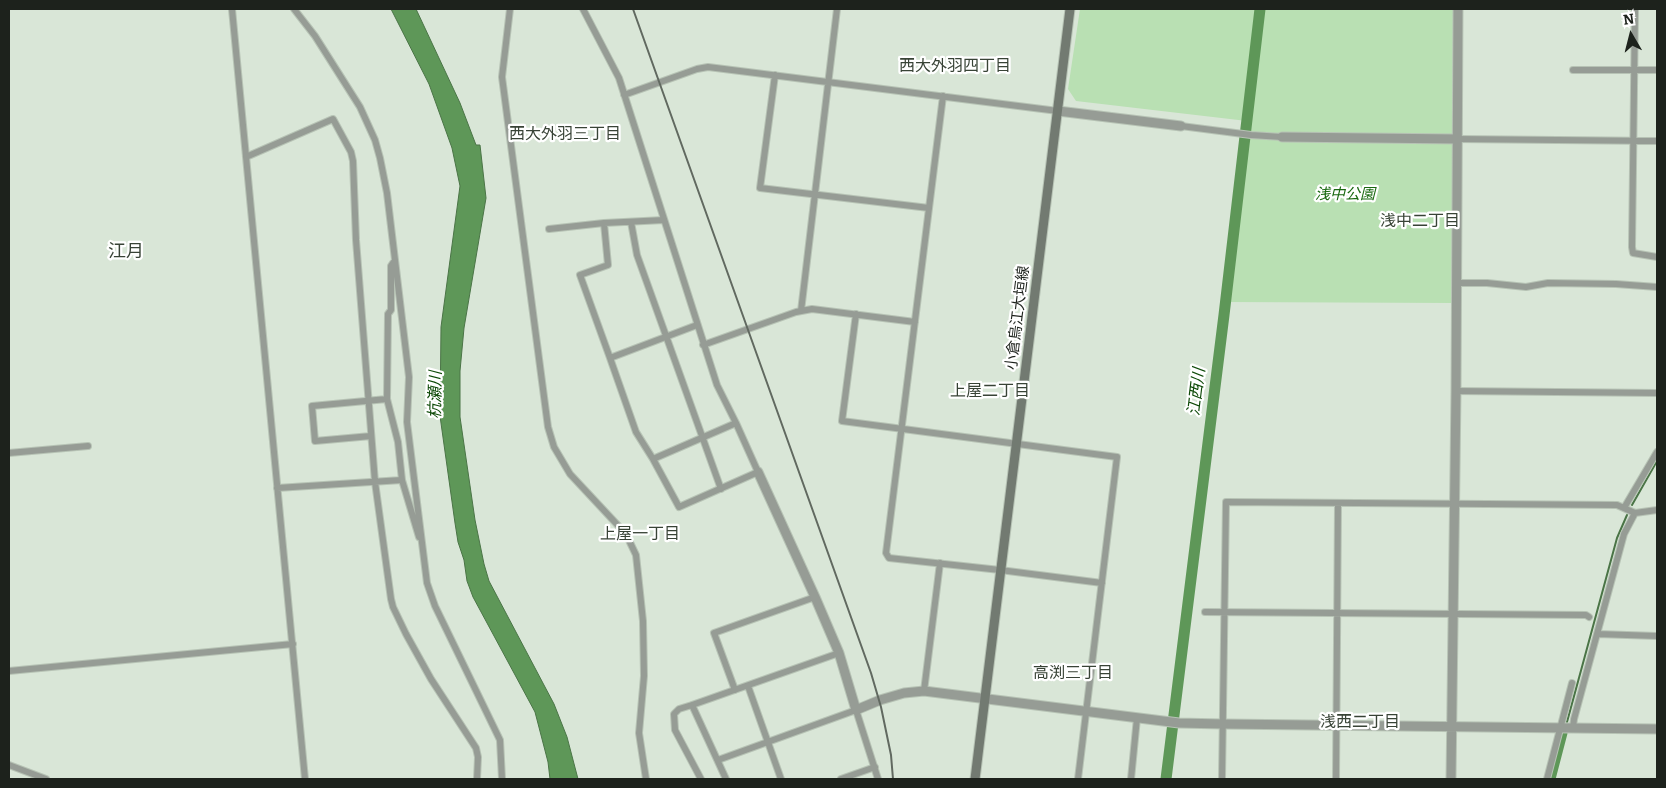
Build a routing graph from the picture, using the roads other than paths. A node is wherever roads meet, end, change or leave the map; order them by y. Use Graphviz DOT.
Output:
graph roads {
  1 [pos="232,9"];
  2 [pos="294,9"];
  3 [pos="510,9"];
  4 [pos="583,9"];
  5 [pos="837,9"];
  6 [pos="1070,9"];
  7 [pos="1458,9"];
  8 [pos="1635,9"];
  9 [pos="1635,69"];
  10 [pos="1573,70"];
  11 [pos="1657,70"];
  12 [pos="774,75"];
  13 [pos="828,81"];
  14 [pos="624,95"];
  15 [pos="943,96"];
  16 [pos="1058,111"];
  17 [pos="1181,126"];
  18 [pos="1282,137"];
  19 [pos="1457,139"];
  20 [pos="1634,141"];
  21 [pos="1657,141"];
  22 [pos="246,157"];
  23 [pos="814,194"];
  24 [pos="929,208"];
  25 [pos="664,220"];
  26 [pos="631,222"];
  27 [pos="604,223"];
  28 [pos="550,229"];
  29 [pos="1657,257"];
  30 [pos="394,259"];
  31 [pos="1456,283"];
  32 [pos="1657,287"];
  33 [pos="800,311"];
  34 [pos="856,314"];
  35 [pos="915,322"];
  36 [pos="697,325"];
  37 [pos="666,337"];
  38 [pos="703,346"];
  39 [pos="610,358"];
  40 [pos="1456,391"];
  41 [pos="1657,393"];
  42 [pos="388,400"];
  43 [pos="369,401"];
  44 [pos="736,423"];
  45 [pos="902,429"];
  46 [pos="372,436"];
  47 [pos="702,437"];
  48 [pos="1016,443"];
  49 [pos="88,446"];
  50 [pos="1657,452"];
  51 [pos="9,453"];
  52 [pos="653,459"];
  53 [pos="758,472"];
  54 [pos="402,480"];
  55 [pos="375,482"];
  56 [pos="277,488"];
  57 [pos="720,489"];
  58 [pos="1338,503"];
  59 [pos="1454,503"];
  60 [pos="1624,508"];
  61 [pos="1657,510"];
  62 [pos="1635,513"];
  63 [pos="423,543"];
  64 [pos="940,563"];
  65 [pos="1000,570"];
  66 [pos="1102,583"];
  67 [pos="816,598"];
  68 [pos="1205,612"];
  69 [pos="1223,612"];
  70 [pos="1338,614"];
  71 [pos="1452,615"];
  72 [pos="1589,617"];
  73 [pos="1597,634"];
  74 [pos="1657,636"];
  75 [pos="293,644"];
  76 [pos="839,652"];
  77 [pos="9,671"];
  78 [pos="1572,683"];
  79 [pos="748,686"];
  80 [pos="735,690"];
  81 [pos="924,691"];
  82 [pos="984,699"];
  83 [pos="692,705"];
  84 [pos="856,710"];
  85 [pos="1087,712"];
  86 [pos="1140,718"];
  87 [pos="1223,724"];
  88 [pos="1337,725"];
  89 [pos="1452,726"];
  90 [pos="1560,728"];
  91 [pos="1574,728"];
  92 [pos="1657,729"];
  93 [pos="767,742"];
  94 [pos="718,760"];
  95 [pos="9,765"];
  96 [pos="875,767"];
  97 [pos="46,779"];
  98 [pos="305,779"];
  99 [pos="477,779"];
  100 [pos="502,779"];
  101 [pos="646,779"];
  102 [pos="701,779"];
  103 [pos="726,779"];
  104 [pos="781,779"];
  105 [pos="841,779"];
  106 [pos="878,779"];
  107 [pos="975,779"];
  108 [pos="1078,779"];
  109 [pos="1131,779"];
  110 [pos="1222,779"];
  111 [pos="1336,779"];
  112 [pos="1451,779"];
  113 [pos="1547,779"];
  1 -- 22 [label="street"];
  2 -- 30 [label="street"];
  3 -- 101 [label="street"];
  4 -- 14 [label="street"];
  5 -- 13 [label="street"];
  6 -- 16 [label="main road, 小倉烏江大垣線"];
  7 -- 19 [label="street"];
  8 -- 9 [label="street"];
  9 -- 10 [label="street"];
  9 -- 11 [label="street"];
  9 -- 20 [label="street"];
  12 -- 13 [label="street"];
  12 -- 14 [label="street"];
  12 -- 23 [label="street"];
  13 -- 15 [label="street"];
  13 -- 23 [label="street"];
  14 -- 25 [label="street"];
  15 -- 16 [label="street"];
  15 -- 24 [label="street"];
  16 -- 17 [label="street"];
  16 -- 48 [label="main road, 小倉烏江大垣線"];
  17 -- 18 [label="street"];
  18 -- 19 [label="street"];
  19 -- 20 [label="street"];
  19 -- 31 [label="street"];
  20 -- 21 [label="street"];
  20 -- 29 [label="street"];
  22 -- 43 [label="street"];
  22 -- 56 [label="street"];
  23 -- 24 [label="street"];
  23 -- 33 [label="street"];
  24 -- 35 [label="street"];
  25 -- 26 [label="street"];
  25 -- 36 [label="street"];
  26 -- 27 [label="street"];
  26 -- 37 [label="street"];
  27 -- 28 [label="street"];
  27 -- 39 [label="street"];
  30 -- 42 [label="street"];
  30 -- 63 [label="street"];
  31 -- 32 [label="street"];
  31 -- 40 [label="street"];
  33 -- 34 [label="street"];
  33 -- 38 [label="street"];
  34 -- 35 [label="street"];
  34 -- 45 [label="street"];
  35 -- 45 [label="street"];
  36 -- 37 [label="street"];
  36 -- 38 [label="street"];
  37 -- 39 [label="street"];
  37 -- 47 [label="street"];
  38 -- 44 [label="street"];
  39 -- 52 [label="street"];
  40 -- 41 [label="street"];
  40 -- 59 [label="street"];
  42 -- 43 [label="street"];
  42 -- 54 [label="street"];
  43 -- 46 [label="street"];
  43 -- 46 [label="street"];
  44 -- 47 [label="street"];
  44 -- 53 [label="street"];
  45 -- 48 [label="street"];
  45 -- 64 [label="street"];
  46 -- 55 [label="street"];
  47 -- 52 [label="street"];
  47 -- 57 [label="street"];
  48 -- 65 [label="main road, 小倉烏江大垣線"];
  48 -- 66 [label="street"];
  49 -- 51 [label="street"];
  50 -- 60 [label="street"];
  52 -- 57 [label="street"];
  53 -- 57 [label="street"];
  53 -- 67 [label="street"];
  54 -- 55 [label="street"];
  54 -- 63 [label="street"];
  55 -- 56 [label="street"];
  55 -- 99 [label="street"];
  56 -- 75 [label="street"];
  58 -- 59 [label="street"];
  58 -- 69 [label="street"];
  58 -- 70 [label="street"];
  59 -- 60 [label="street"];
  59 -- 71 [label="street"];
  60 -- 62 [label="street"];
  61 -- 62 [label="street"];
  62 -- 73 [label="street"];
  63 -- 100 [label="street"];
  64 -- 65 [label="street"];
  64 -- 81 [label="street"];
  65 -- 66 [label="street"];
  65 -- 82 [label="main road, 小倉烏江大垣線"];
  66 -- 85 [label="street"];
  67 -- 76 [label="street"];
  67 -- 80 [label="street"];
  68 -- 69 [label="street"];
  69 -- 70 [label="street"];
  69 -- 87 [label="street"];
  70 -- 71 [label="street"];
  70 -- 88 [label="street"];
  71 -- 72 [label="street"];
  71 -- 89 [label="street"];
  73 -- 74 [label="street"];
  73 -- 91 [label="street"];
  75 -- 77 [label="street"];
  75 -- 98 [label="street"];
  76 -- 79 [label="street"];
  76 -- 84 [label="street"];
  78 -- 90 [label="street"];
  79 -- 80 [label="street"];
  79 -- 93 [label="street"];
  80 -- 83 [label="street"];
  81 -- 82 [label="street"];
  81 -- 84 [label="street"];
  82 -- 85 [label="street"];
  82 -- 107 [label="main road, 小倉烏江大垣線"];
  83 -- 94 [label="street"];
  83 -- 102 [label="street"];
  84 -- 93 [label="street"];
  84 -- 96 [label="street"];
  85 -- 86 [label="street"];
  85 -- 108 [label="street"];
  86 -- 87 [label="street"];
  86 -- 109 [label="street"];
  87 -- 88 [label="street"];
  87 -- 110 [label="street"];
  88 -- 89 [label="street"];
  88 -- 111 [label="street"];
  89 -- 90 [label="street"];
  89 -- 112 [label="street"];
  90 -- 91 [label="street"];
  90 -- 113 [label="street"];
  91 -- 92 [label="street"];
  93 -- 94 [label="street"];
  93 -- 104 [label="street"];
  94 -- 103 [label="street"];
  95 -- 97 [label="street"];
  96 -- 105 [label="street"];
  96 -- 106 [label="street"];
}
